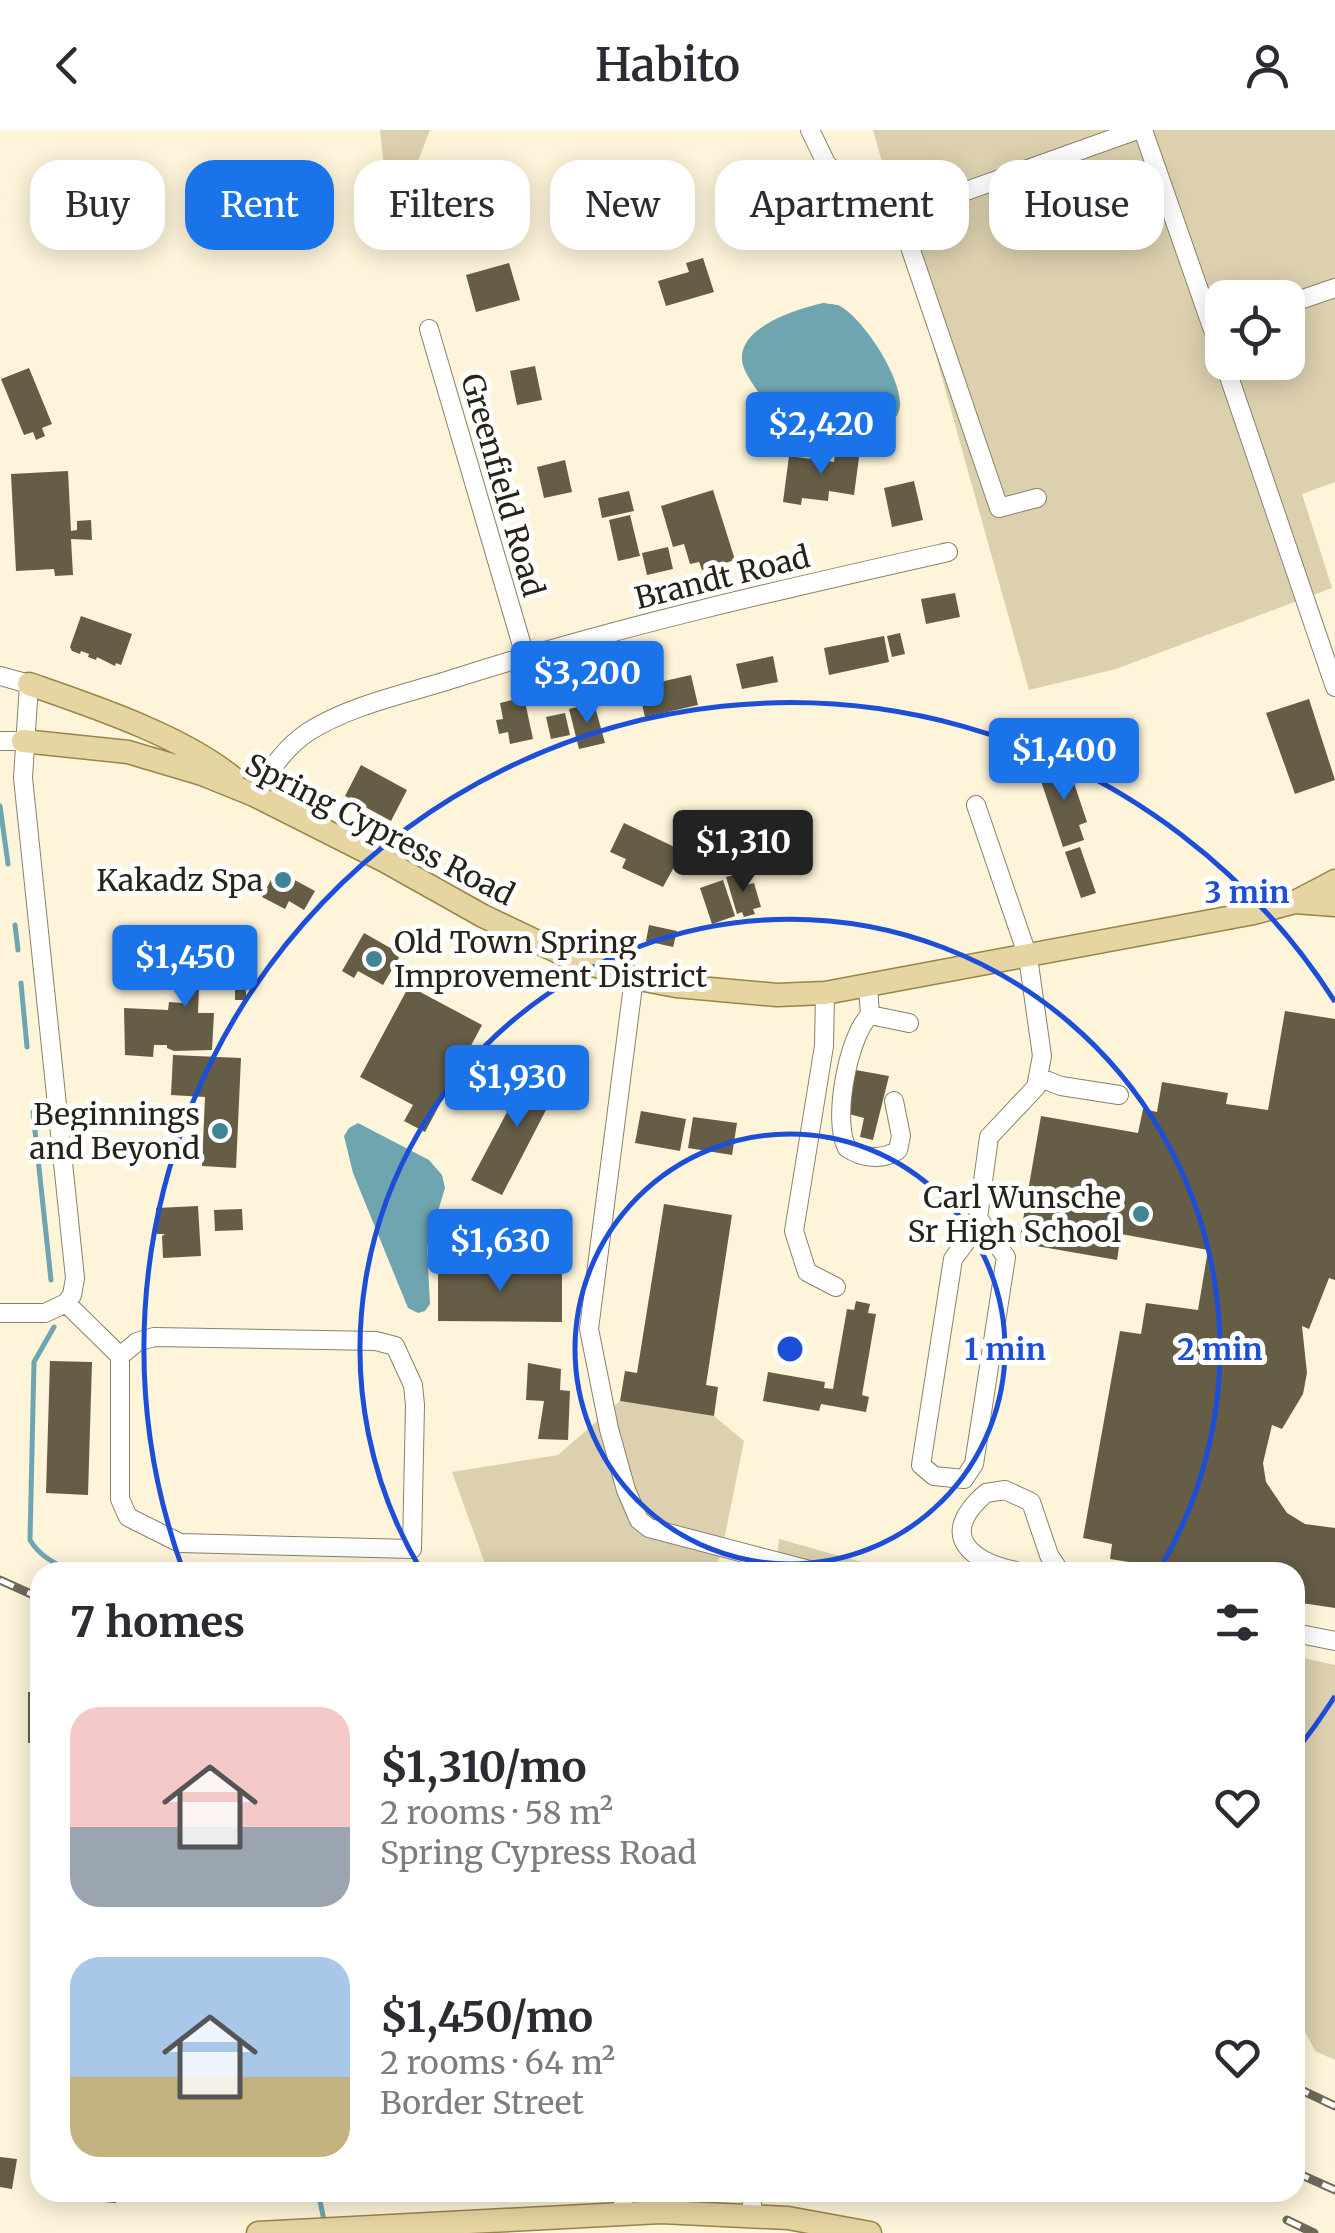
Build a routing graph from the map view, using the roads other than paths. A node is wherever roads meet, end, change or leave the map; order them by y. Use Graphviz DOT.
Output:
graph roads {
  1 [pos="810,130"];
  2 [pos="1140,130"];
  3 [pos="825,160"];
  4 [pos="969,190"];
  5 [pos="911,250"];
  6 [pos="1335,288"];
  7 [pos="1205,295"];
  8 [pos="1305,298"];
  9 [pos="429,329"];
  10 [pos="1231,380"];
  11 [pos="1037,498"];
  12 [pos="948,552"];
  13 [pos="525,656"];
  14 [pos="0,676"];
  15 [pos="29,684"];
  16 [pos="1335,687"];
  17 [pos="12,741"];
  18 [pos="254,795"];
  19 [pos="976,805"];
  20 [pos="1335,881"];
  21 [pos="1295,902"];
  22 [pos="1335,905"];
  23 [pos="1028,957"];
  24 [pos="634,978"];
  25 [pos="868,986"];
  26 [pos="825,994"];
  27 [pos="870,1015"];
  28 [pos="909,1023"];
  29 [pos="1038,1078"];
  30 [pos="1119,1095"];
  31 [pos="894,1102"];
  32 [pos="978,1218"];
  33 [pos="836,1288"];
  34 [pos="66,1303"];
  35 [pos="0,1313"];
  36 [pos="120,1356"];
  37 [pos="779,1562"];
  38 [pos="985,1562"];
  39 [pos="1054,1562"];
  40 [pos="1305,1635"];
  41 [pos="1335,1642"];
  42 [pos="623,2203"];
  43 [pos="752,2204"];
  44 [pos="258,2233"];
  45 [pos="281,2233"];
  46 [pos="870,2233"];
  1 -- 3 [label="street"];
  2 -- 4 [label="street"];
  2 -- 7 [label="street"];
  5 -- 11 [label="street"];
  6 -- 8 [label="street"];
  9 -- 13 [label="street, Greenfield Road"];
  10 -- 16 [label="street"];
  12 -- 13 [label="street, Brandt Road"];
  13 -- 18 [label="street, Brandt Road"];
  14 -- 15 [label="street"];
  15 -- 17 [label="street"];
  15 -- 18 [label="main road"];
  17 -- 18 [label="main road, Spring Cypress Road"];
  17 -- 34 [label="street"];
  18 -- 24 [label="main road, Spring Cypress Road"];
  19 -- 23 [label="street"];
  20 -- 21 [label="main road, Spring Cypress Road"];
  21 -- 22 [label="main road, Spring Cypress Road"];
  21 -- 23 [label="main road, Spring Cypress Road"];
  23 -- 25 [label="main road, Spring Cypress Road"];
  23 -- 29 [label="street"];
  24 -- 26 [label="main road, Spring Cypress Road"];
  24 -- 37 [label="street"];
  25 -- 26 [label="main road, Spring Cypress Road"];
  25 -- 27 [label="street"];
  26 -- 33 [label="street"];
  27 -- 28 [label="street"];
  27 -- 31 [label="street"];
  29 -- 30 [label="street"];
  29 -- 32 [label="street"];
  32 -- 32 [label="street"];
  34 -- 35 [label="street"];
  34 -- 36 [label="street"];
  36 -- 36 [label="street"];
  38 -- 39 [label="street"];
  40 -- 41 [label="street"];
  42 -- 43 [label="main road"];
  42 -- 45 [label="main road"];
  43 -- 46 [label="main road"];
  44 -- 45 [label="main road"];
}
